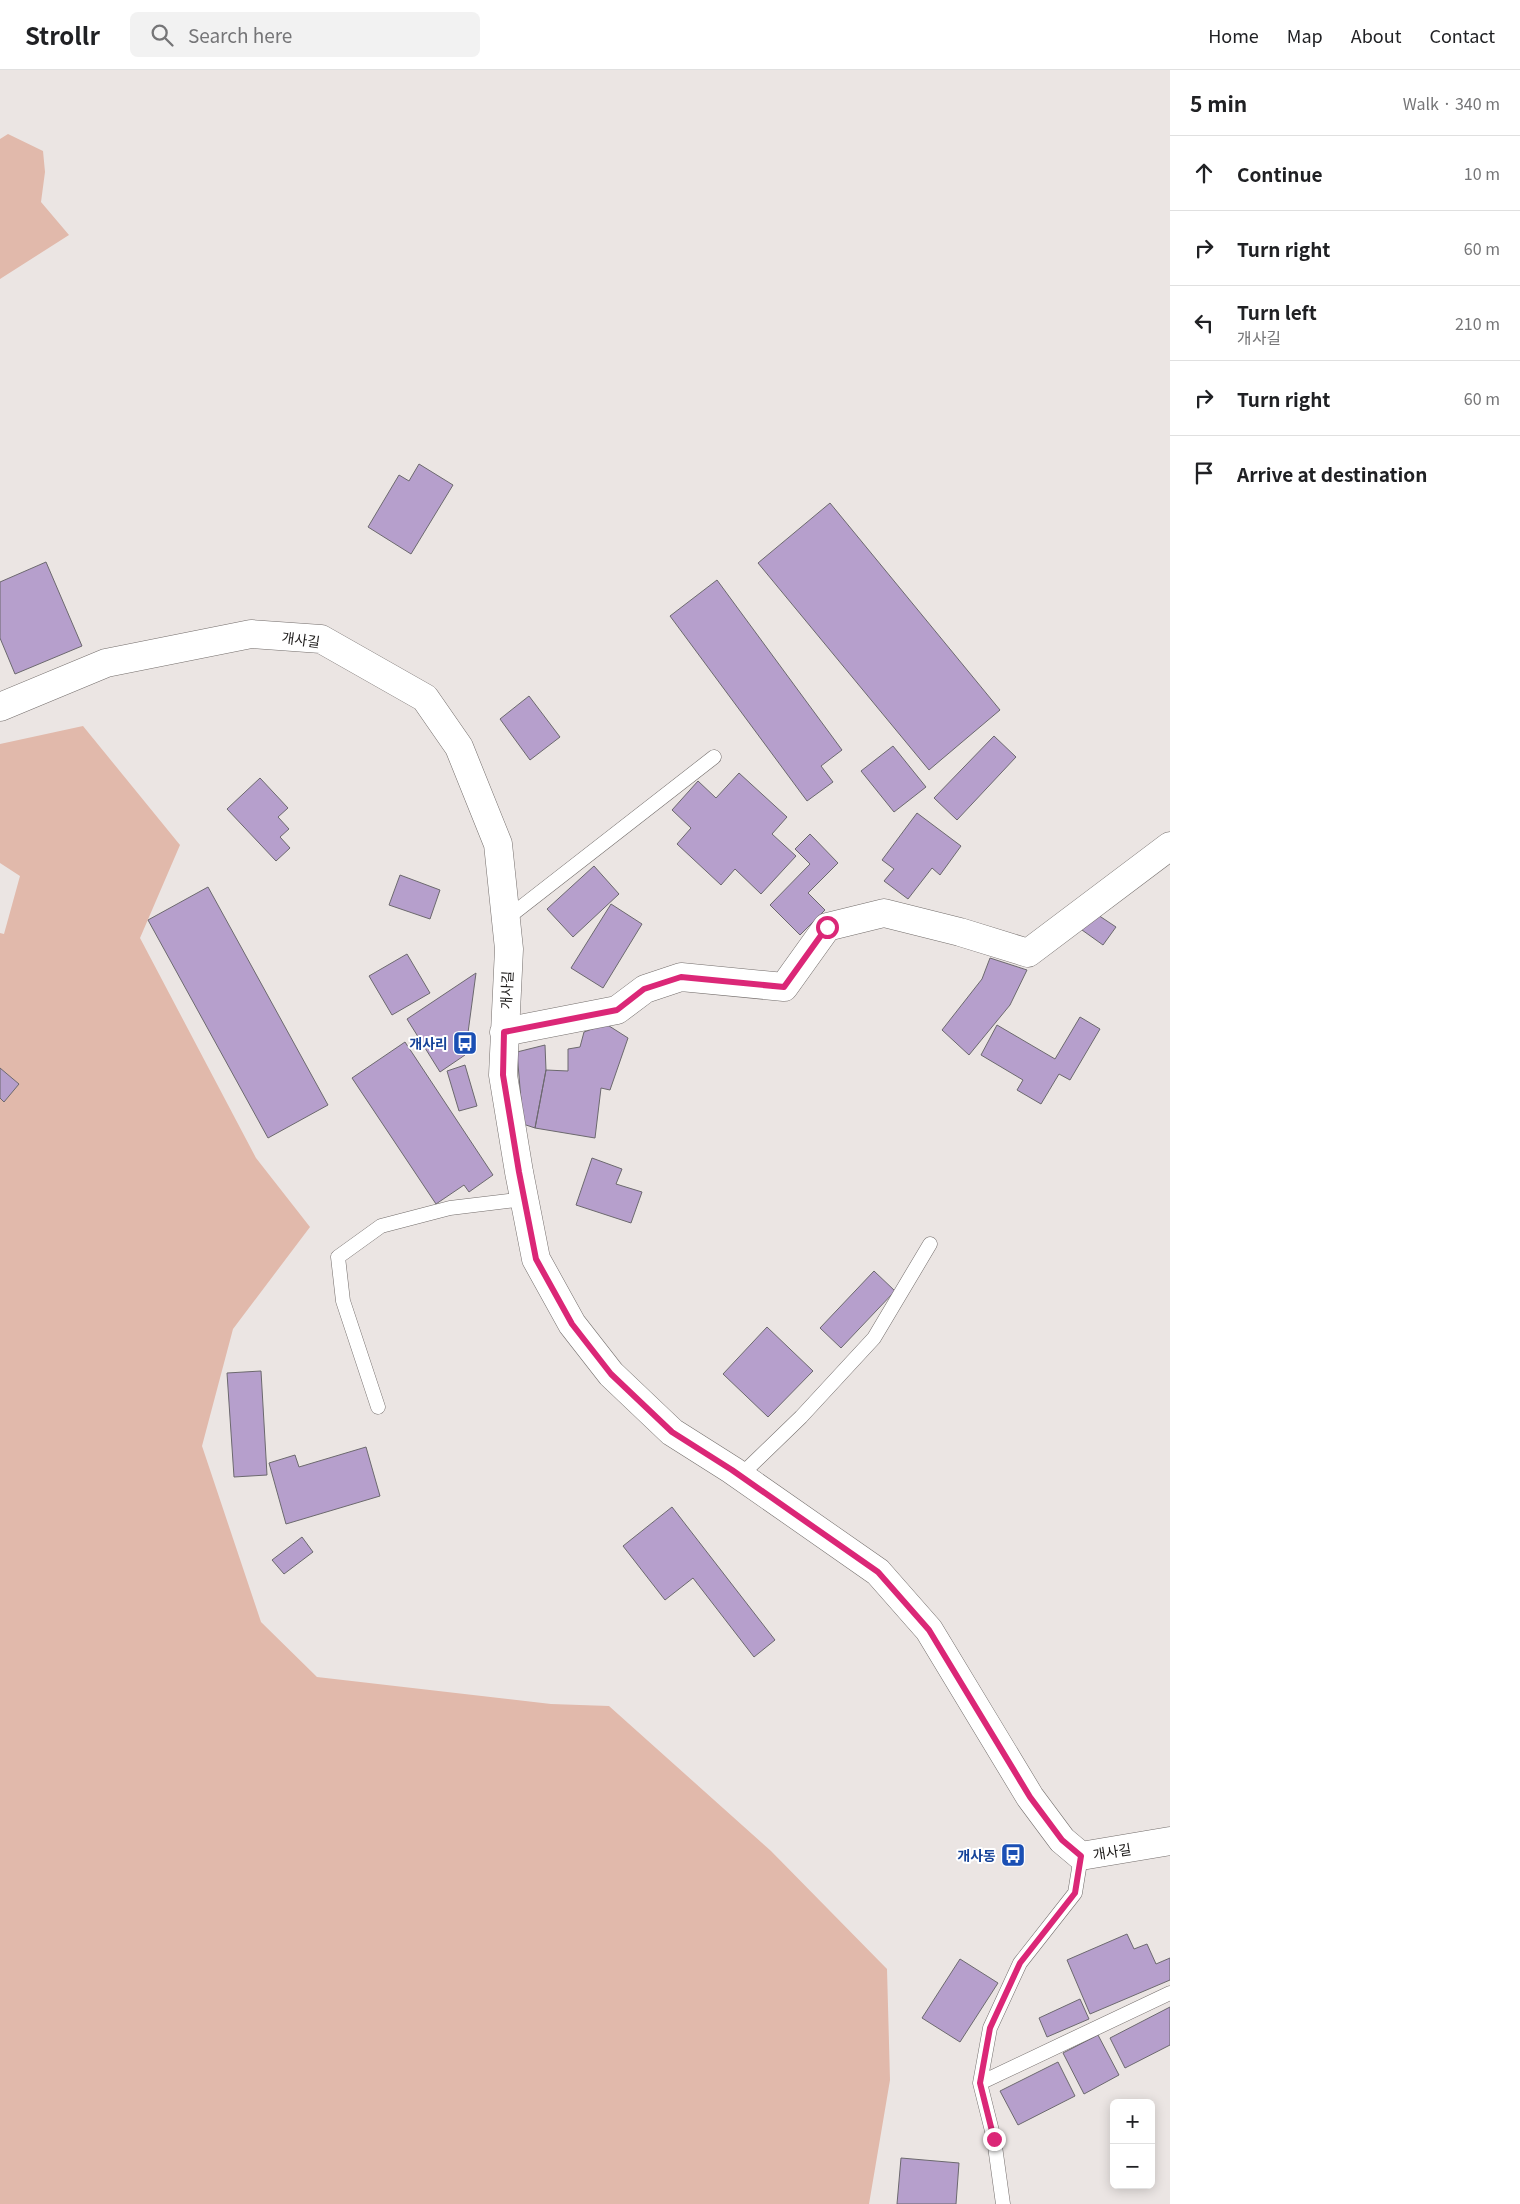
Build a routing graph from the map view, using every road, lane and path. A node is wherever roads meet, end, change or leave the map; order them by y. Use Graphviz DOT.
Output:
graph roads {
  1 [pos="0,707"];
  2 [pos="714,757"];
  3 [pos="1170,846"];
  4 [pos="506,919"];
  5 [pos="504,1032"];
  6 [pos="524,1199"];
  7 [pos="930,1244"];
  8 [pos="378,1407"];
  9 [pos="740,1476"];
  10 [pos="1170,1841"];
  11 [pos="1081,1856"];
  12 [pos="1170,1993"];
  13 [pos="980,2083"];
  14 [pos="1003,2204"];
  1 -- 4 [label="street, 개사길"];
  2 -- 4 [label="lane"];
  3 -- 5 [label="street"];
  4 -- 5 [label="street, 개사길"];
  5 -- 6 [label="street, 개사길"];
  6 -- 8 [label="lane"];
  6 -- 9 [label="street, 개사길"];
  7 -- 9 [label="lane"];
  9 -- 11 [label="street, 개사길"];
  10 -- 11 [label="street, 개사길"];
  11 -- 13 [label="lane"];
  12 -- 13 [label="lane"];
  13 -- 14 [label="lane"];
}
